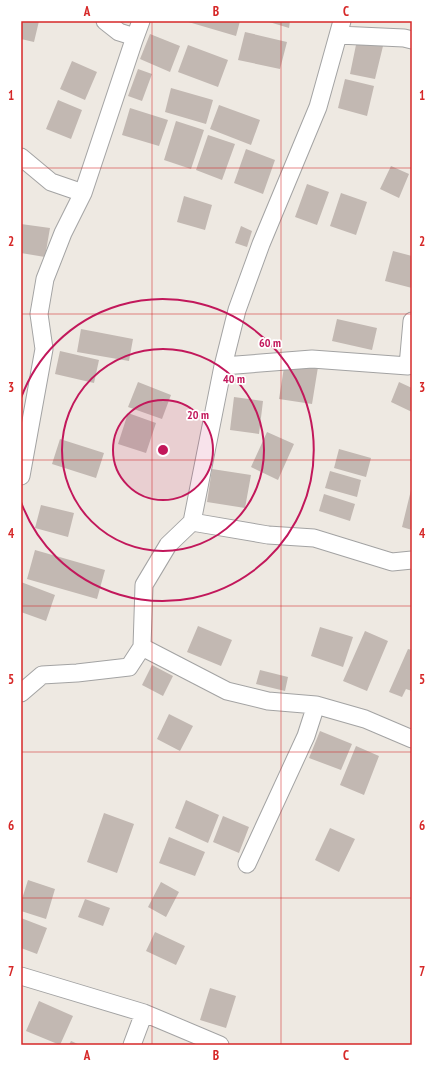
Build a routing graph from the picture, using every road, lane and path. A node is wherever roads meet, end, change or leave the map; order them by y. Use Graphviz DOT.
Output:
graph roads {
  1 [pos="104,21"];
  2 [pos="142,21"];
  3 [pos="340,28"];
  4 [pos="135,37"];
  5 [pos="412,40"];
  6 [pos="21,157"];
  7 [pos="83,193"];
  8 [pos="412,321"];
  9 [pos="223,366"];
  10 [pos="25,430"];
  11 [pos="21,476"];
  12 [pos="192,522"];
  13 [pos="412,560"];
  14 [pos="142,647"];
  15 [pos="21,693"];
  16 [pos="316,705"];
  17 [pos="412,739"];
  18 [pos="247,864"];
  19 [pos="21,976"];
  20 [pos="144,1013"];
  21 [pos="132,1045"];
  22 [pos="220,1045"];
  1 -- 4 [label="street"];
  2 -- 4 [label="street"];
  3 -- 5 [label="street"];
  3 -- 9 [label="street"];
  4 -- 7 [label="street"];
  6 -- 7 [label="street"];
  7 -- 10 [label="street"];
  8 -- 9 [label="street"];
  9 -- 12 [label="street"];
  10 -- 11 [label="street"];
  12 -- 13 [label="street"];
  12 -- 14 [label="street"];
  14 -- 15 [label="street"];
  14 -- 16 [label="street"];
  16 -- 17 [label="street"];
  16 -- 18 [label="street"];
  19 -- 20 [label="street"];
  20 -- 21 [label="street"];
  20 -- 22 [label="street"];
}
